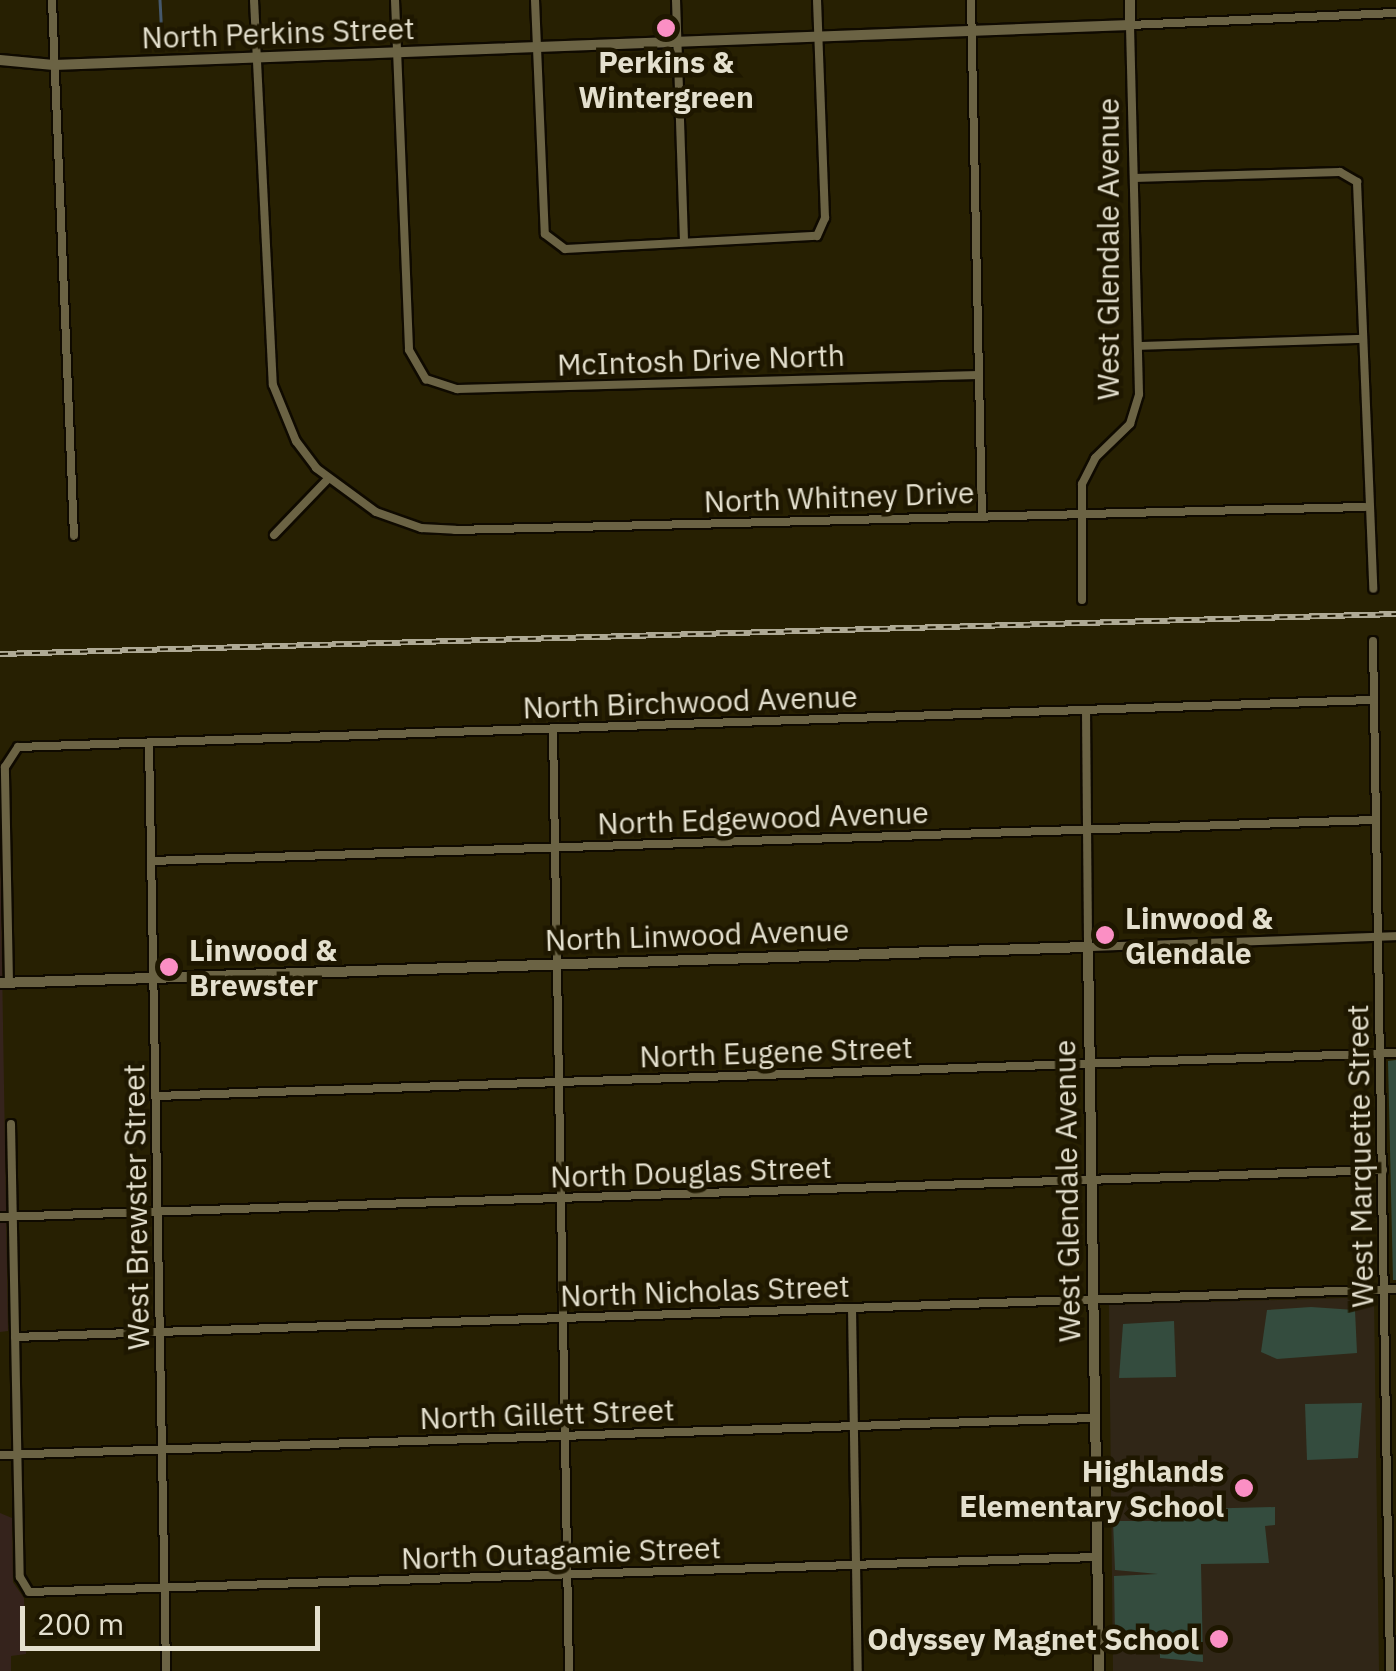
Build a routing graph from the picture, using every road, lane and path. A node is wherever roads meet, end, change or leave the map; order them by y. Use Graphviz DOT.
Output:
graph roads {
  1 [pos="52,0"];
  2 [pos="254,0"];
  3 [pos="395,0"];
  4 [pos="535,0"];
  5 [pos="676,0"];
  6 [pos="817,0"];
  7 [pos="971,0"];
  8 [pos="1130,0"];
  9 [pos="1396,14"];
  10 [pos="1130,24"];
  11 [pos="972,30"];
  12 [pos="818,37"];
  13 [pos="678,41"];
  14 [pos="537,47"];
  15 [pos="397,54"];
  16 [pos="256,59"];
  17 [pos="0,60"];
  18 [pos="54,66"];
  19 [pos="1134,178"];
  20 [pos="684,242"];
  21 [pos="1362,339"];
  22 [pos="1138,346"];
  23 [pos="979,375"];
  24 [pos="327,480"];
  25 [pos="1365,507"];
  26 [pos="1081,514"];
  27 [pos="982,516"];
  28 [pos="274,535"];
  29 [pos="74,536"];
  30 [pos="1373,589"];
  31 [pos="1082,600"];
  32 [pos="1373,641"];
  33 [pos="1374,700"];
  34 [pos="1086,711"];
  35 [pos="553,729"];
  36 [pos="149,743"];
  37 [pos="1376,820"];
  38 [pos="1087,830"];
  39 [pos="556,847"];
  40 [pos="152,861"];
  41 [pos="1379,936"];
  42 [pos="1396,936"];
  43 [pos="1088,947"];
  44 [pos="558,965"];
  45 [pos="154,978"];
  46 [pos="5,983"];
  47 [pos="1396,1052"];
  48 [pos="1380,1053"];
  49 [pos="1090,1064"];
  50 [pos="560,1082"];
  51 [pos="156,1096"];
  52 [pos="11,1124"];
  53 [pos="1382,1170"];
  54 [pos="1092,1180"];
  55 [pos="562,1200"];
  56 [pos="158,1212"];
  57 [pos="13,1216"];
  58 [pos="0,1217"];
  59 [pos="1396,1289"];
  60 [pos="1384,1290"];
  61 [pos="1094,1299"];
  62 [pos="852,1308"];
  63 [pos="564,1318"];
  64 [pos="160,1330"];
  65 [pos="15,1336"];
  66 [pos="1095,1418"];
  67 [pos="854,1427"];
  68 [pos="566,1436"];
  69 [pos="1391,1436"];
  70 [pos="162,1449"];
  71 [pos="18,1454"];
  72 [pos="0,1455"];
  73 [pos="1098,1558"];
  74 [pos="856,1566"];
  75 [pos="1392,1574"];
  76 [pos="568,1575"];
  77 [pos="164,1589"];
  78 [pos="166,1671"];
  79 [pos="569,1671"];
  80 [pos="858,1671"];
  81 [pos="1099,1671"];
  82 [pos="1390,1671"];
  1 -- 18 [label="street"];
  2 -- 16 [label="street, North Whitney Drive"];
  3 -- 15 [label="street"];
  4 -- 14 [label="street"];
  5 -- 13 [label="street"];
  6 -- 12 [label="street"];
  7 -- 11 [label="street"];
  8 -- 10 [label="street, West Glendale Avenue"];
  9 -- 10 [label="street"];
  10 -- 11 [label="street, North Perkins Street"];
  10 -- 19 [label="street, West Glendale Avenue"];
  11 -- 12 [label="street, North Perkins Street"];
  11 -- 23 [label="street"];
  12 -- 13 [label="street, North Perkins Street"];
  12 -- 20 [label="street"];
  13 -- 14 [label="street, North Perkins Street"];
  13 -- 20 [label="street"];
  14 -- 15 [label="street, North Perkins Street"];
  14 -- 20 [label="street"];
  15 -- 16 [label="street, North Perkins Street"];
  15 -- 23 [label="street, McIntosh Drive North"];
  16 -- 18 [label="street, North Perkins Street"];
  16 -- 24 [label="street, North Whitney Drive"];
  17 -- 18 [label="street, North Perkins Street"];
  18 -- 29 [label="street"];
  19 -- 21 [label="street"];
  19 -- 22 [label="street, West Glendale Avenue"];
  21 -- 22 [label="street"];
  21 -- 25 [label="street"];
  22 -- 26 [label="street, West Glendale Avenue"];
  23 -- 27 [label="street"];
  24 -- 27 [label="street, North Whitney Drive"];
  24 -- 28 [label="street"];
  25 -- 26 [label="street, North Whitney Drive"];
  25 -- 30 [label="street"];
  26 -- 27 [label="street, North Whitney Drive"];
  26 -- 31 [label="street, West Glendale Avenue"];
  32 -- 33 [label="street, West Marquette Street"];
  33 -- 34 [label="street, North Birchwood Avenue"];
  33 -- 37 [label="street, West Marquette Street"];
  34 -- 35 [label="street, North Birchwood Avenue"];
  34 -- 38 [label="street, West Glendale Avenue"];
  35 -- 36 [label="street, North Birchwood Avenue"];
  35 -- 39 [label="street"];
  36 -- 40 [label="street, West Brewster Street"];
  36 -- 46 [label="street, North Birchwood Avenue"];
  37 -- 38 [label="street, North Edgewood Avenue"];
  37 -- 41 [label="street, West Marquette Street"];
  38 -- 39 [label="street, North Edgewood Avenue"];
  38 -- 43 [label="street, West Glendale Avenue"];
  39 -- 40 [label="street, North Edgewood Avenue"];
  39 -- 44 [label="street"];
  40 -- 45 [label="street, West Brewster Street"];
  41 -- 42 [label="street, North Linwood Avenue"];
  41 -- 43 [label="street, North Linwood Avenue"];
  41 -- 48 [label="street, West Marquette Street"];
  43 -- 44 [label="street, North Linwood Avenue"];
  43 -- 49 [label="street, West Glendale Avenue"];
  44 -- 45 [label="street, North Linwood Avenue"];
  44 -- 50 [label="street"];
  45 -- 46 [label="street, North Linwood Avenue"];
  45 -- 51 [label="street, West Brewster Street"];
  47 -- 48 [label="street, North Eugene Street"];
  48 -- 49 [label="street, North Eugene Street"];
  48 -- 53 [label="street, West Marquette Street"];
  49 -- 50 [label="street, North Eugene Street"];
  49 -- 54 [label="street, West Glendale Avenue"];
  50 -- 51 [label="street, North Eugene Street"];
  50 -- 55 [label="street"];
  51 -- 56 [label="street, West Brewster Street"];
  52 -- 57 [label="street"];
  53 -- 54 [label="street, North Douglas Street"];
  53 -- 60 [label="street, West Marquette Street"];
  54 -- 55 [label="street, North Douglas Street"];
  54 -- 61 [label="street, West Glendale Avenue"];
  55 -- 56 [label="street, North Douglas Street"];
  55 -- 63 [label="street"];
  56 -- 57 [label="street, North Douglas Street"];
  56 -- 64 [label="street, West Brewster Street"];
  57 -- 58 [label="street, North Douglas Street"];
  57 -- 65 [label="street"];
  59 -- 60 [label="street, North Nicholas Street"];
  60 -- 61 [label="street, North Nicholas Street"];
  60 -- 69 [label="street, West Marquette Street"];
  61 -- 62 [label="street, North Nicholas Street"];
  61 -- 66 [label="street, West Glendale Avenue"];
  62 -- 63 [label="street, North Nicholas Street"];
  62 -- 67 [label="street"];
  63 -- 64 [label="street, North Nicholas Street"];
  63 -- 68 [label="street"];
  64 -- 65 [label="street, North Nicholas Street"];
  64 -- 70 [label="street, West Brewster Street"];
  65 -- 71 [label="street"];
  66 -- 67 [label="street, North Gillett Street"];
  66 -- 73 [label="street, West Glendale Avenue"];
  67 -- 68 [label="street, North Gillett Street"];
  67 -- 74 [label="street"];
  68 -- 70 [label="street, North Gillett Street"];
  68 -- 76 [label="street"];
  69 -- 75 [label="street, West Marquette Street"];
  70 -- 71 [label="street, North Gillett Street"];
  70 -- 77 [label="street, West Brewster Street"];
  71 -- 72 [label="street, North Gillett Street"];
  71 -- 77 [label="street, North Outagamie Street"];
  73 -- 74 [label="street, North Outagamie Street"];
  73 -- 81 [label="street, West Glendale Avenue"];
  74 -- 76 [label="street, North Outagamie Street"];
  74 -- 80 [label="street"];
  75 -- 82 [label="street, West Marquette Street"];
  76 -- 77 [label="street, North Outagamie Street"];
  76 -- 79 [label="street"];
  77 -- 78 [label="street, West Brewster Street"];
}
